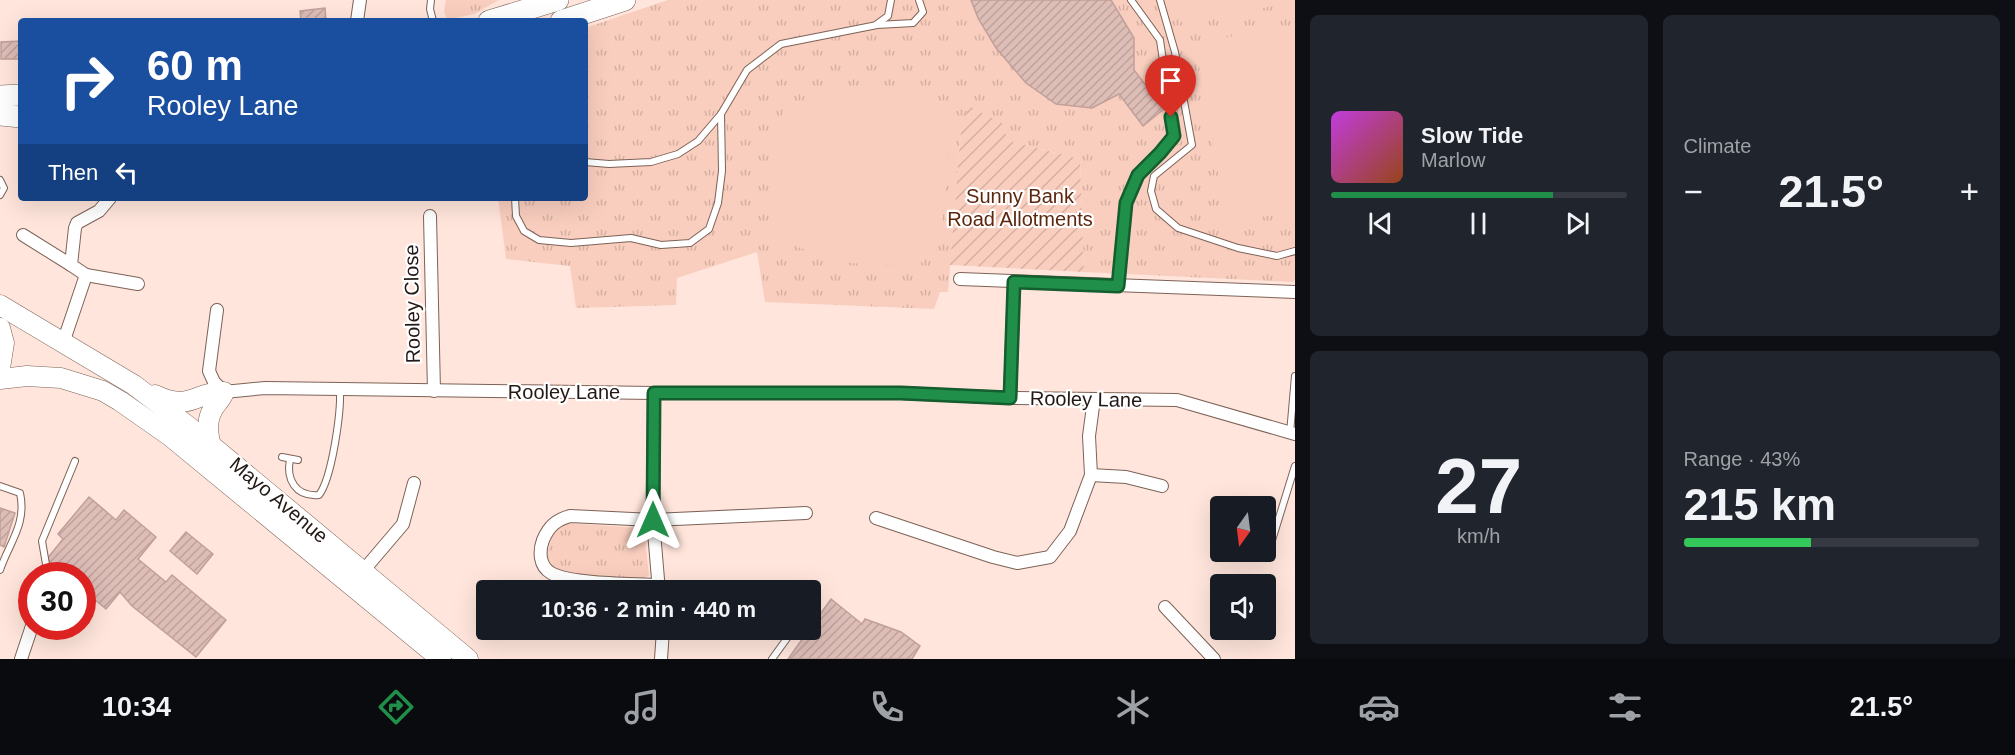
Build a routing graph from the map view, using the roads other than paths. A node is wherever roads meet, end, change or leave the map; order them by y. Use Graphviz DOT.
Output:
graph roads {
  1 [pos="360,0"];
  2 [pos="431,0"];
  3 [pos="558,0"];
  4 [pos="891,0"];
  5 [pos="919,0"];
  6 [pos="1131,0"];
  7 [pos="1160,0"];
  8 [pos="609,8"];
  9 [pos="357,18"];
  10 [pos="432,18"];
  11 [pos="499,18"];
  12 [pos="572,18"];
  13 [pos="877,25"];
  14 [pos="1168,31"];
  15 [pos="1160,40"];
  16 [pos="18,94"];
  17 [pos="0,96"];
  18 [pos="721,114"];
  19 [pos="0,115"];
  20 [pos="18,117"];
  21 [pos="588,162"];
  22 [pos="0,180"];
  23 [pos="0,195"];
  24 [pos="108,201"];
  25 [pos="515,201"];
  26 [pos="430,216"];
  27 [pos="22,235"];
  28 [pos="1295,251"];
  29 [pos="71,266"];
  30 [pos="86,275"];
  31 [pos="960,279"];
  32 [pos="1014,282"];
  33 [pos="138,284"];
  34 [pos="1118,286"];
  35 [pos="1295,292"];
  36 [pos="0,305"];
  37 [pos="217,310"];
  38 [pos="0,328"];
  39 [pos="63,343"];
  40 [pos="0,368"];
  41 [pos="1295,376"];
  42 [pos="0,379"];
  43 [pos="134,385"];
  44 [pos="340,390"];
  45 [pos="434,391"];
  46 [pos="224,392"];
  47 [pos="654,393"];
  48 [pos="1010,398"];
  49 [pos="1094,399"];
  50 [pos="1292,434"];
  51 [pos="210,444"];
  52 [pos="282,457"];
  53 [pos="290,459"];
  54 [pos="75,460"];
  55 [pos="298,460"];
  56 [pos="1295,466"];
  57 [pos="1091,475"];
  58 [pos="414,483"];
  59 [pos="0,486"];
  60 [pos="1162,486"];
  61 [pos="1287,498"];
  62 [pos="1295,500"];
  63 [pos="806,513"];
  64 [pos="876,518"];
  65 [pos="653,520"];
  66 [pos="1276,529"];
  67 [pos="45,562"];
  68 [pos="0,570"];
  69 [pos="363,571"];
  70 [pos="579,580"];
  71 [pos="657,580"];
  72 [pos="1165,607"];
  73 [pos="27,640"];
  74 [pos="662,640"];
  75 [pos="786,640"];
  76 [pos="435,657"];
  77 [pos="21,659"];
  78 [pos="468,659"];
  79 [pos="661,659"];
  80 [pos="772,659"];
  81 [pos="1214,659"];
  1 -- 9 [label="street"];
  2 -- 10 [label="lane"];
  3 -- 11 [label="highway"];
  4 -- 13 [label="lane"];
  5 -- 13 [label="lane"];
  6 -- 15 [label="lane"];
  7 -- 14 [label="lane"];
  8 -- 12 [label="highway"];
  13 -- 18 [label="lane"];
  14 -- 15 [label="lane"];
  14 -- 28 [label="lane"];
  15 -- 34 [label="lane"];
  16 -- 17 [label="highway"];
  18 -- 21 [label="lane"];
  18 -- 25 [label="lane"];
  19 -- 20 [label="highway"];
  22 -- 23 [label="lane"];
  24 -- 29 [label="street"];
  26 -- 45 [label="street, Rooley Close"];
  27 -- 29 [label="street"];
  29 -- 30 [label="street"];
  30 -- 33 [label="street"];
  30 -- 39 [label="street"];
  31 -- 32 [label="street"];
  32 -- 34 [label="street"];
  32 -- 48 [label="street"];
  34 -- 35 [label="street"];
  36 -- 39 [label="main road"];
  37 -- 46 [label="street"];
  38 -- 40 [label="main road"];
  39 -- 43 [label="main road, Mayo Avenue"];
  41 -- 50 [label="lane"];
  42 -- 76 [label="main road, Mayo Avenue"];
  43 -- 46 [label="main road"];
  43 -- 51 [label="main road, Mayo Avenue"];
  44 -- 45 [label="street, Rooley Lane"];
  44 -- 46 [label="street, Rooley Lane"];
  44 -- 53 [label="lane"];
  45 -- 47 [label="street, Rooley Lane"];
  46 -- 51 [label="main road"];
  47 -- 48 [label="street, Rooley Lane"];
  47 -- 65 [label="street"];
  48 -- 49 [label="street, Rooley Lane"];
  49 -- 50 [label="street, Rooley Lane"];
  49 -- 57 [label="street"];
  51 -- 69 [label="main road, Mayo Avenue"];
  52 -- 53 [label="lane"];
  53 -- 55 [label="lane"];
  54 -- 67 [label="lane"];
  56 -- 61 [label="lane"];
  57 -- 60 [label="street"];
  57 -- 64 [label="street"];
  58 -- 69 [label="street"];
  59 -- 68 [label="lane"];
  61 -- 62 [label="lane"];
  61 -- 66 [label="lane"];
  63 -- 65 [label="street"];
  65 -- 70 [label="street"];
  65 -- 71 [label="street"];
  69 -- 78 [label="main road, Mayo Avenue"];
  72 -- 81 [label="street"];
  73 -- 77 [label="street"];
  74 -- 79 [label="street"];
  75 -- 80 [label="lane"];
}
